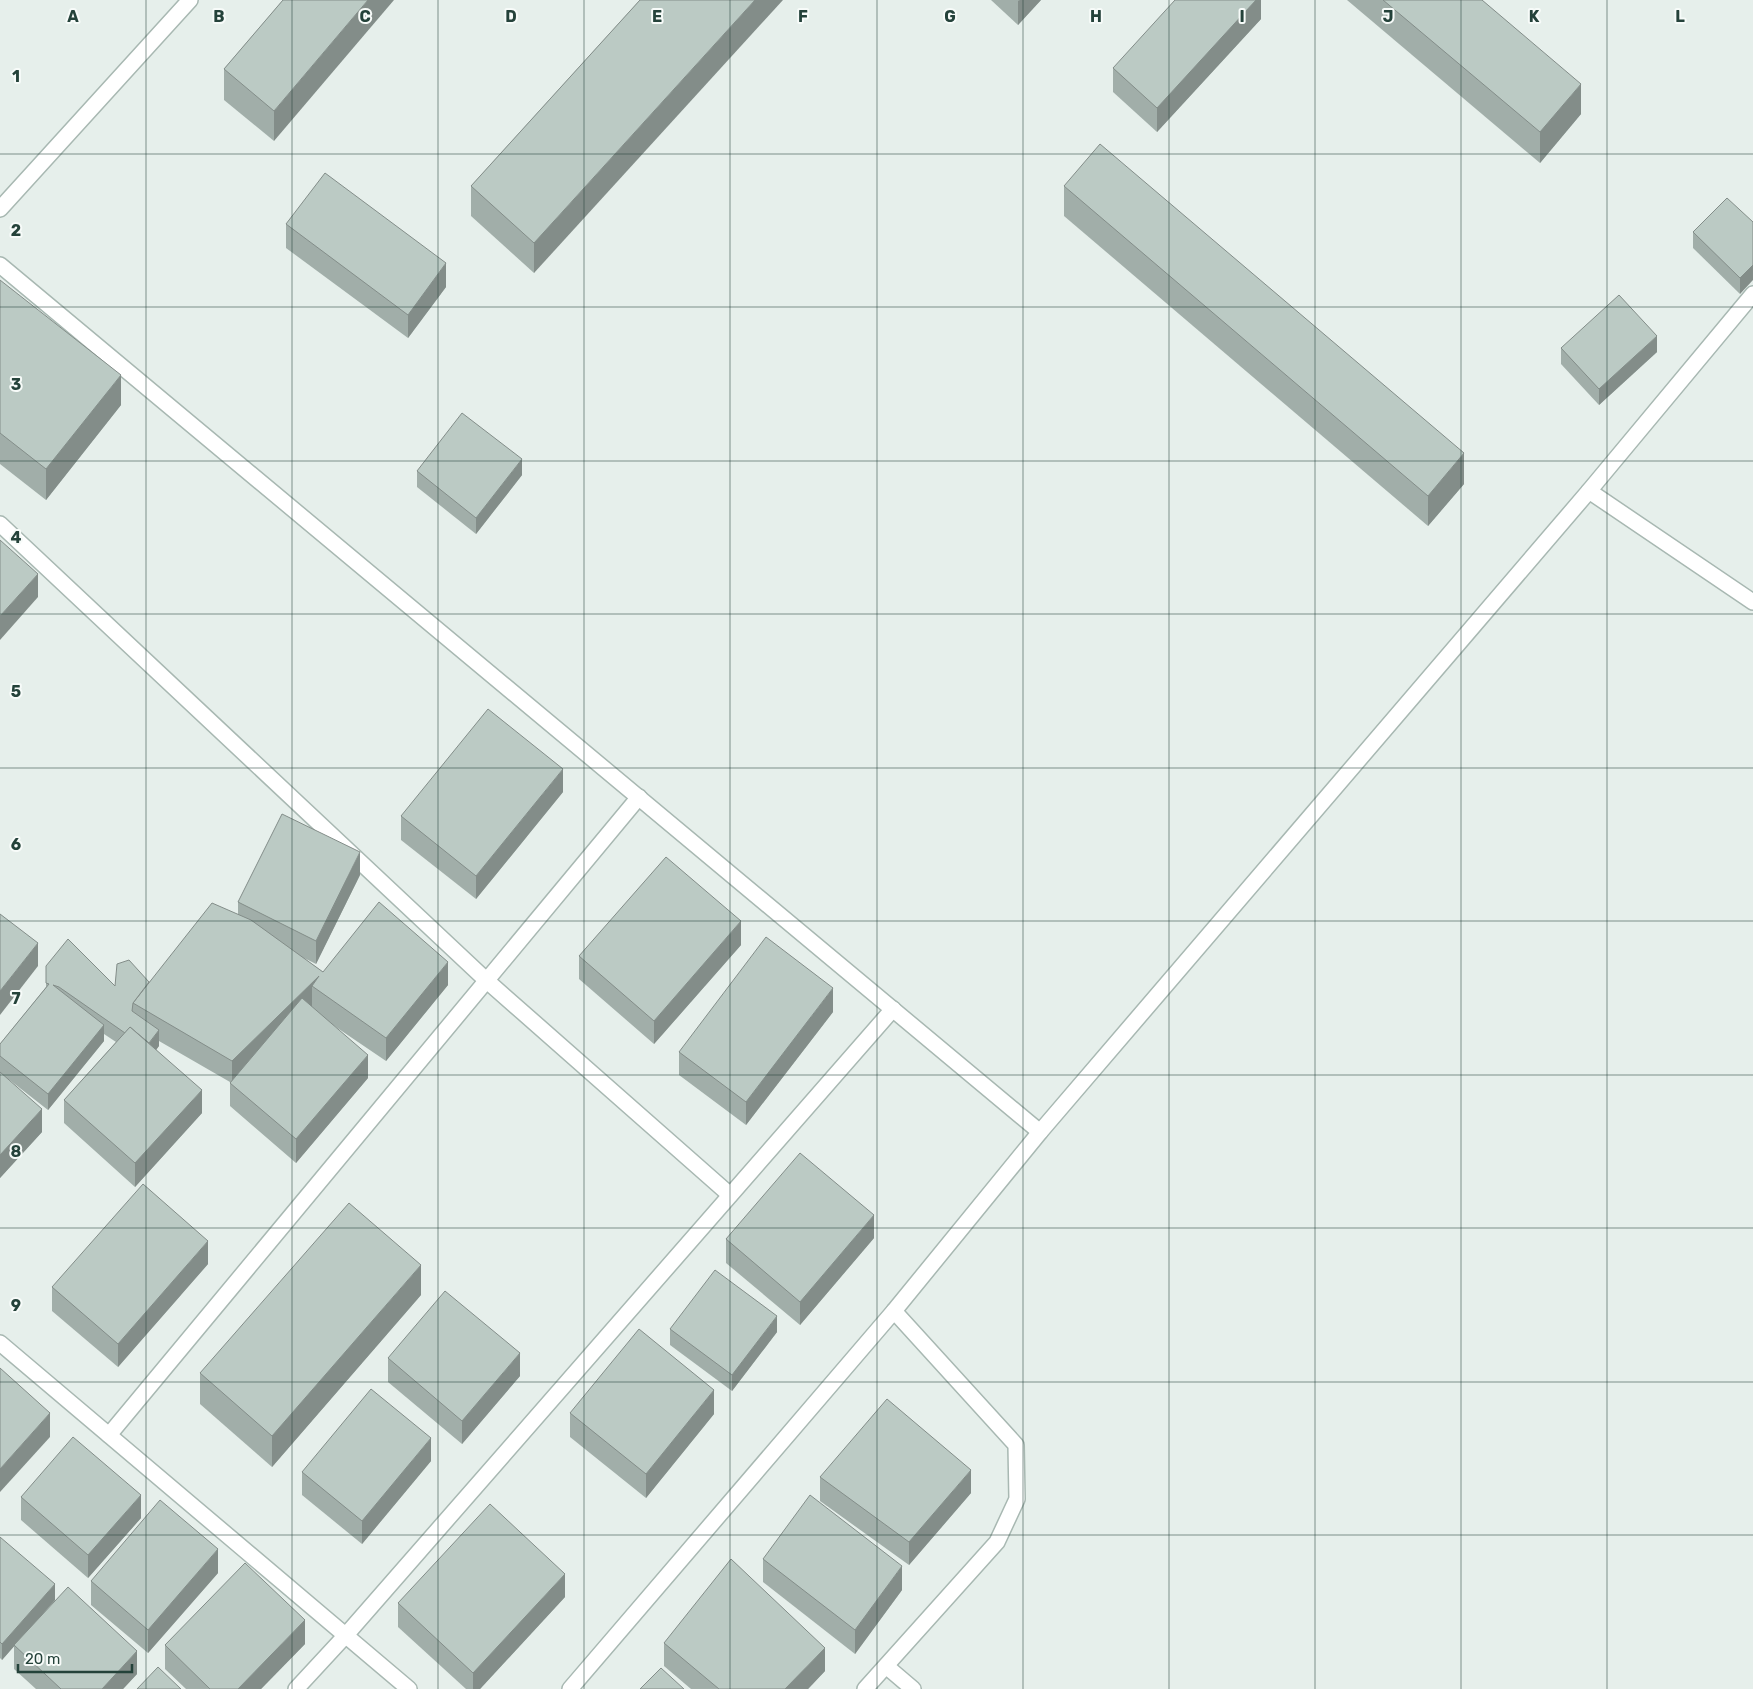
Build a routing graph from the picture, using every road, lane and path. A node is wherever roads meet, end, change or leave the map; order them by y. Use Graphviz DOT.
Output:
graph roads {
  1 [pos="190,0"];
  2 [pos="0,209"];
  3 [pos="0,265"];
  4 [pos="1753,294"];
  5 [pos="1590,491"];
  6 [pos="0,524"];
  7 [pos="1753,602"];
  8 [pos="639,797"];
  9 [pos="486,980"];
  10 [pos="893,1009"];
  11 [pos="1040,1132"];
  12 [pos="730,1195"];
  13 [pos="894,1311"];
  14 [pos="0,1343"];
  15 [pos="109,1435"];
  16 [pos="346,1636"];
  17 [pos="886,1666"];
  18 [pos="296,1689"];
  19 [pos="409,1689"];
  20 [pos="570,1689"];
  21 [pos="865,1689"];
  22 [pos="913,1689"];
  1 -- 2 [label="street"];
  3 -- 8 [label="street"];
  4 -- 5 [label="street"];
  5 -- 7 [label="street"];
  5 -- 11 [label="street"];
  6 -- 9 [label="street"];
  8 -- 9 [label="street"];
  8 -- 10 [label="street"];
  9 -- 12 [label="street"];
  9 -- 15 [label="street"];
  10 -- 11 [label="street"];
  10 -- 12 [label="street"];
  11 -- 13 [label="street"];
  12 -- 16 [label="street"];
  13 -- 17 [label="street"];
  13 -- 20 [label="street"];
  14 -- 15 [label="street"];
  15 -- 16 [label="street"];
  16 -- 18 [label="street"];
  16 -- 19 [label="street"];
  17 -- 21 [label="street"];
  17 -- 22 [label="street"];
}
